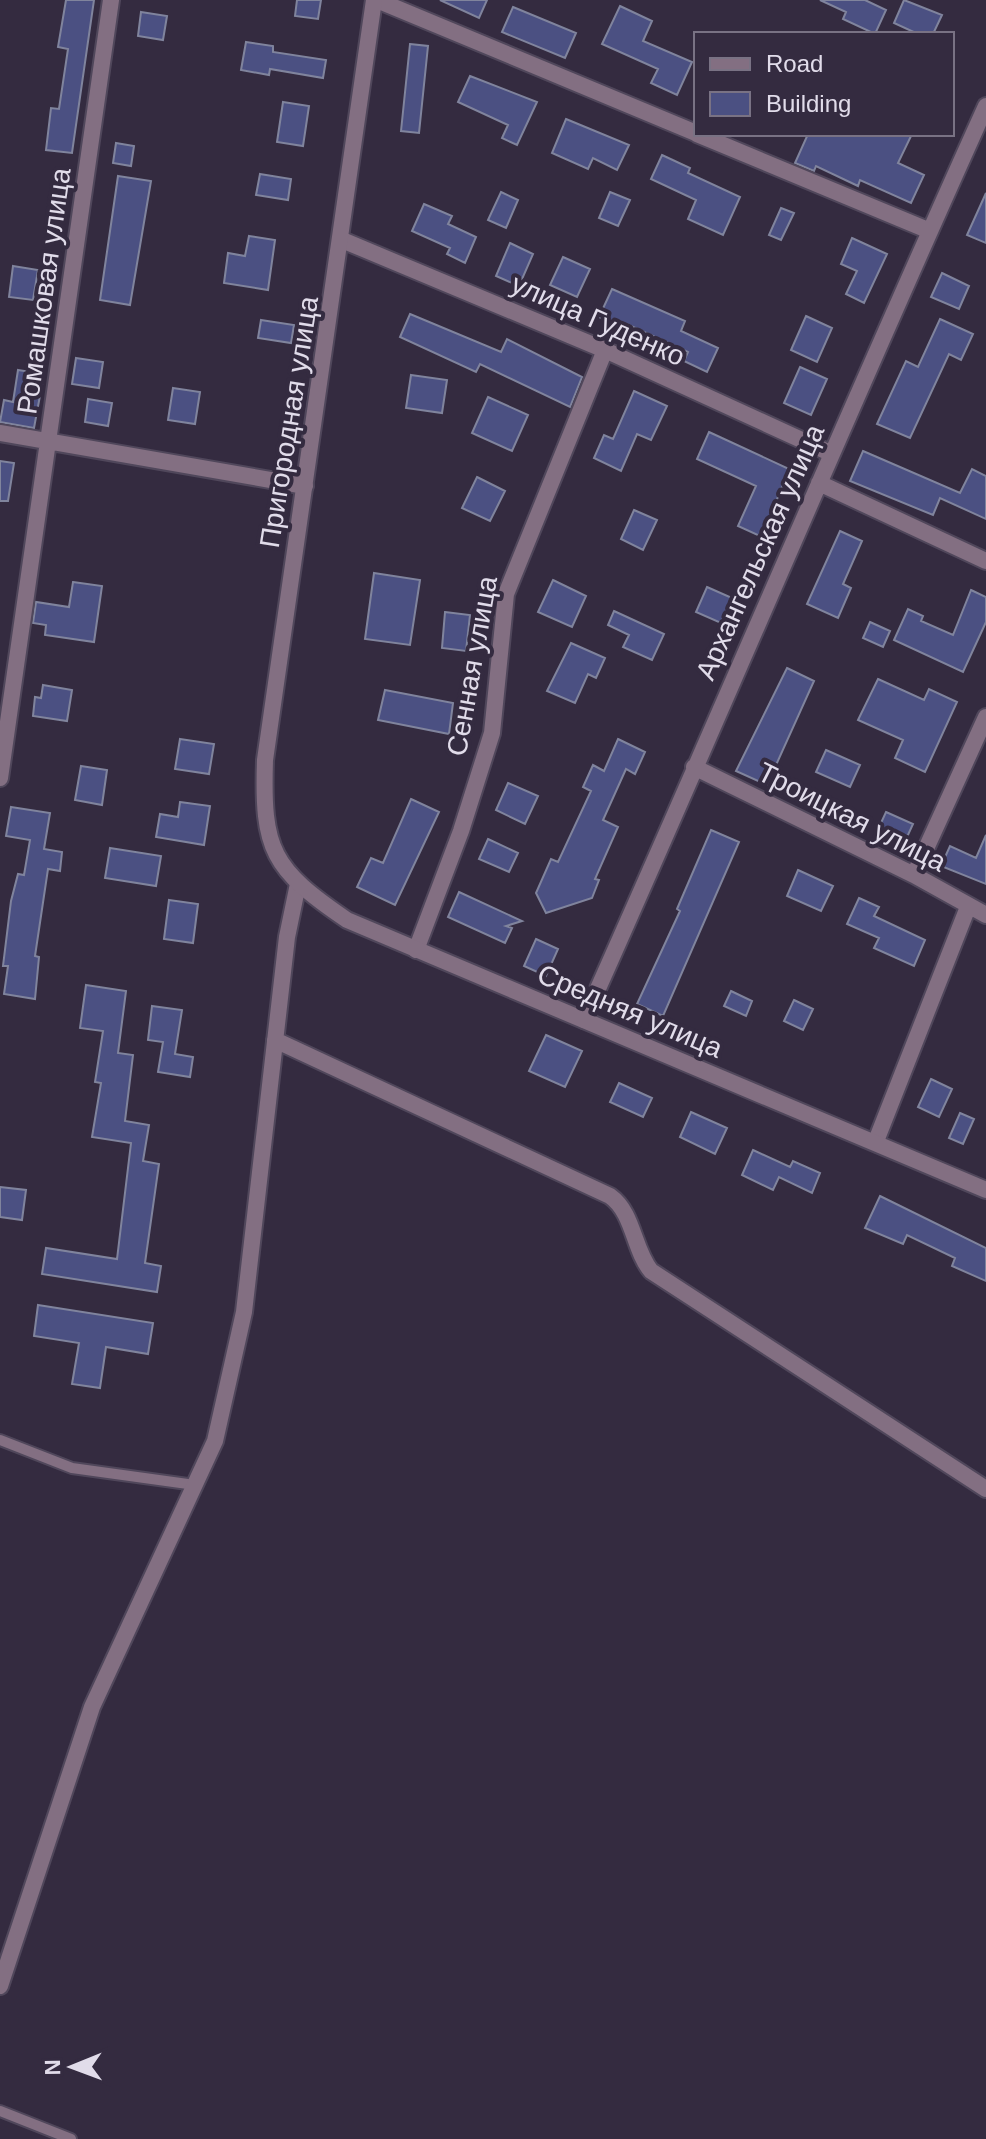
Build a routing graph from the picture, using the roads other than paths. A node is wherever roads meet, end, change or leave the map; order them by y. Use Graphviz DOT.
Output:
graph roads {
  1 [pos="111,0"];
  2 [pos="375,0"];
  3 [pos="986,106"];
  4 [pos="694,133"];
  5 [pos="702,136"];
  6 [pos="930,231"];
  7 [pos="342,240"];
  8 [pos="605,350"];
  9 [pos="0,433"];
  10 [pos="49,442"];
  11 [pos="830,453"];
  12 [pos="819,483"];
  13 [pos="305,486"];
  14 [pos="986,561"];
  15 [pos="986,717"];
  16 [pos="694,767"];
  17 [pos="0,778"];
  18 [pos="274,851"];
  19 [pos="914,875"];
  20 [pos="298,884"];
  21 [pos="968,907"];
  22 [pos="986,915"];
  23 [pos="416,950"];
  24 [pos="584,1020"];
  25 [pos="275,1040"];
  26 [pos="876,1141"];
  27 [pos="986,1190"];
  28 [pos="0,1440"];
  29 [pos="195,1485"];
  30 [pos="986,1489"];
  31 [pos="0,1986"];
  32 [pos="0,2111"];
  33 [pos="71,2139"];
  1 -- 10 [label="street, Ромашковая улица"];
  2 -- 4 [label="street"];
  2 -- 7 [label="street, Пригородная улица"];
  3 -- 6 [label="street, Архангельская улица"];
  5 -- 6 [label="street"];
  6 -- 11 [label="street, Архангельская улица"];
  7 -- 8 [label="street, улица Гуденко"];
  7 -- 13 [label="street, Пригородная улица"];
  8 -- 11 [label="street, улица Гуденко"];
  8 -- 23 [label="street, Сенная улица"];
  9 -- 10 [label="street"];
  10 -- 13 [label="street"];
  10 -- 17 [label="street, Ромашковая улица"];
  11 -- 12 [label="street, Архангельская улица"];
  12 -- 14 [label="street"];
  12 -- 16 [label="street, Архангельская улица"];
  13 -- 18 [label="street, Пригородная улица"];
  15 -- 19 [label="street"];
  16 -- 19 [label="street, Троицкая улица"];
  16 -- 24 [label="street, Архангельская улица"];
  18 -- 20 [label="street, Средняя улица"];
  19 -- 21 [label="street, Троицкая улица"];
  20 -- 23 [label="street, Средняя улица"];
  20 -- 25 [label="street"];
  21 -- 22 [label="street, Троицкая улица"];
  21 -- 26 [label="street"];
  23 -- 24 [label="street, Средняя улица"];
  24 -- 26 [label="street, Средняя улица"];
  25 -- 29 [label="street"];
  25 -- 30 [label="street"];
  26 -- 27 [label="street, Средняя улица"];
  28 -- 29 [label="lane"];
  29 -- 31 [label="street"];
  32 -- 33 [label="lane"];
}
